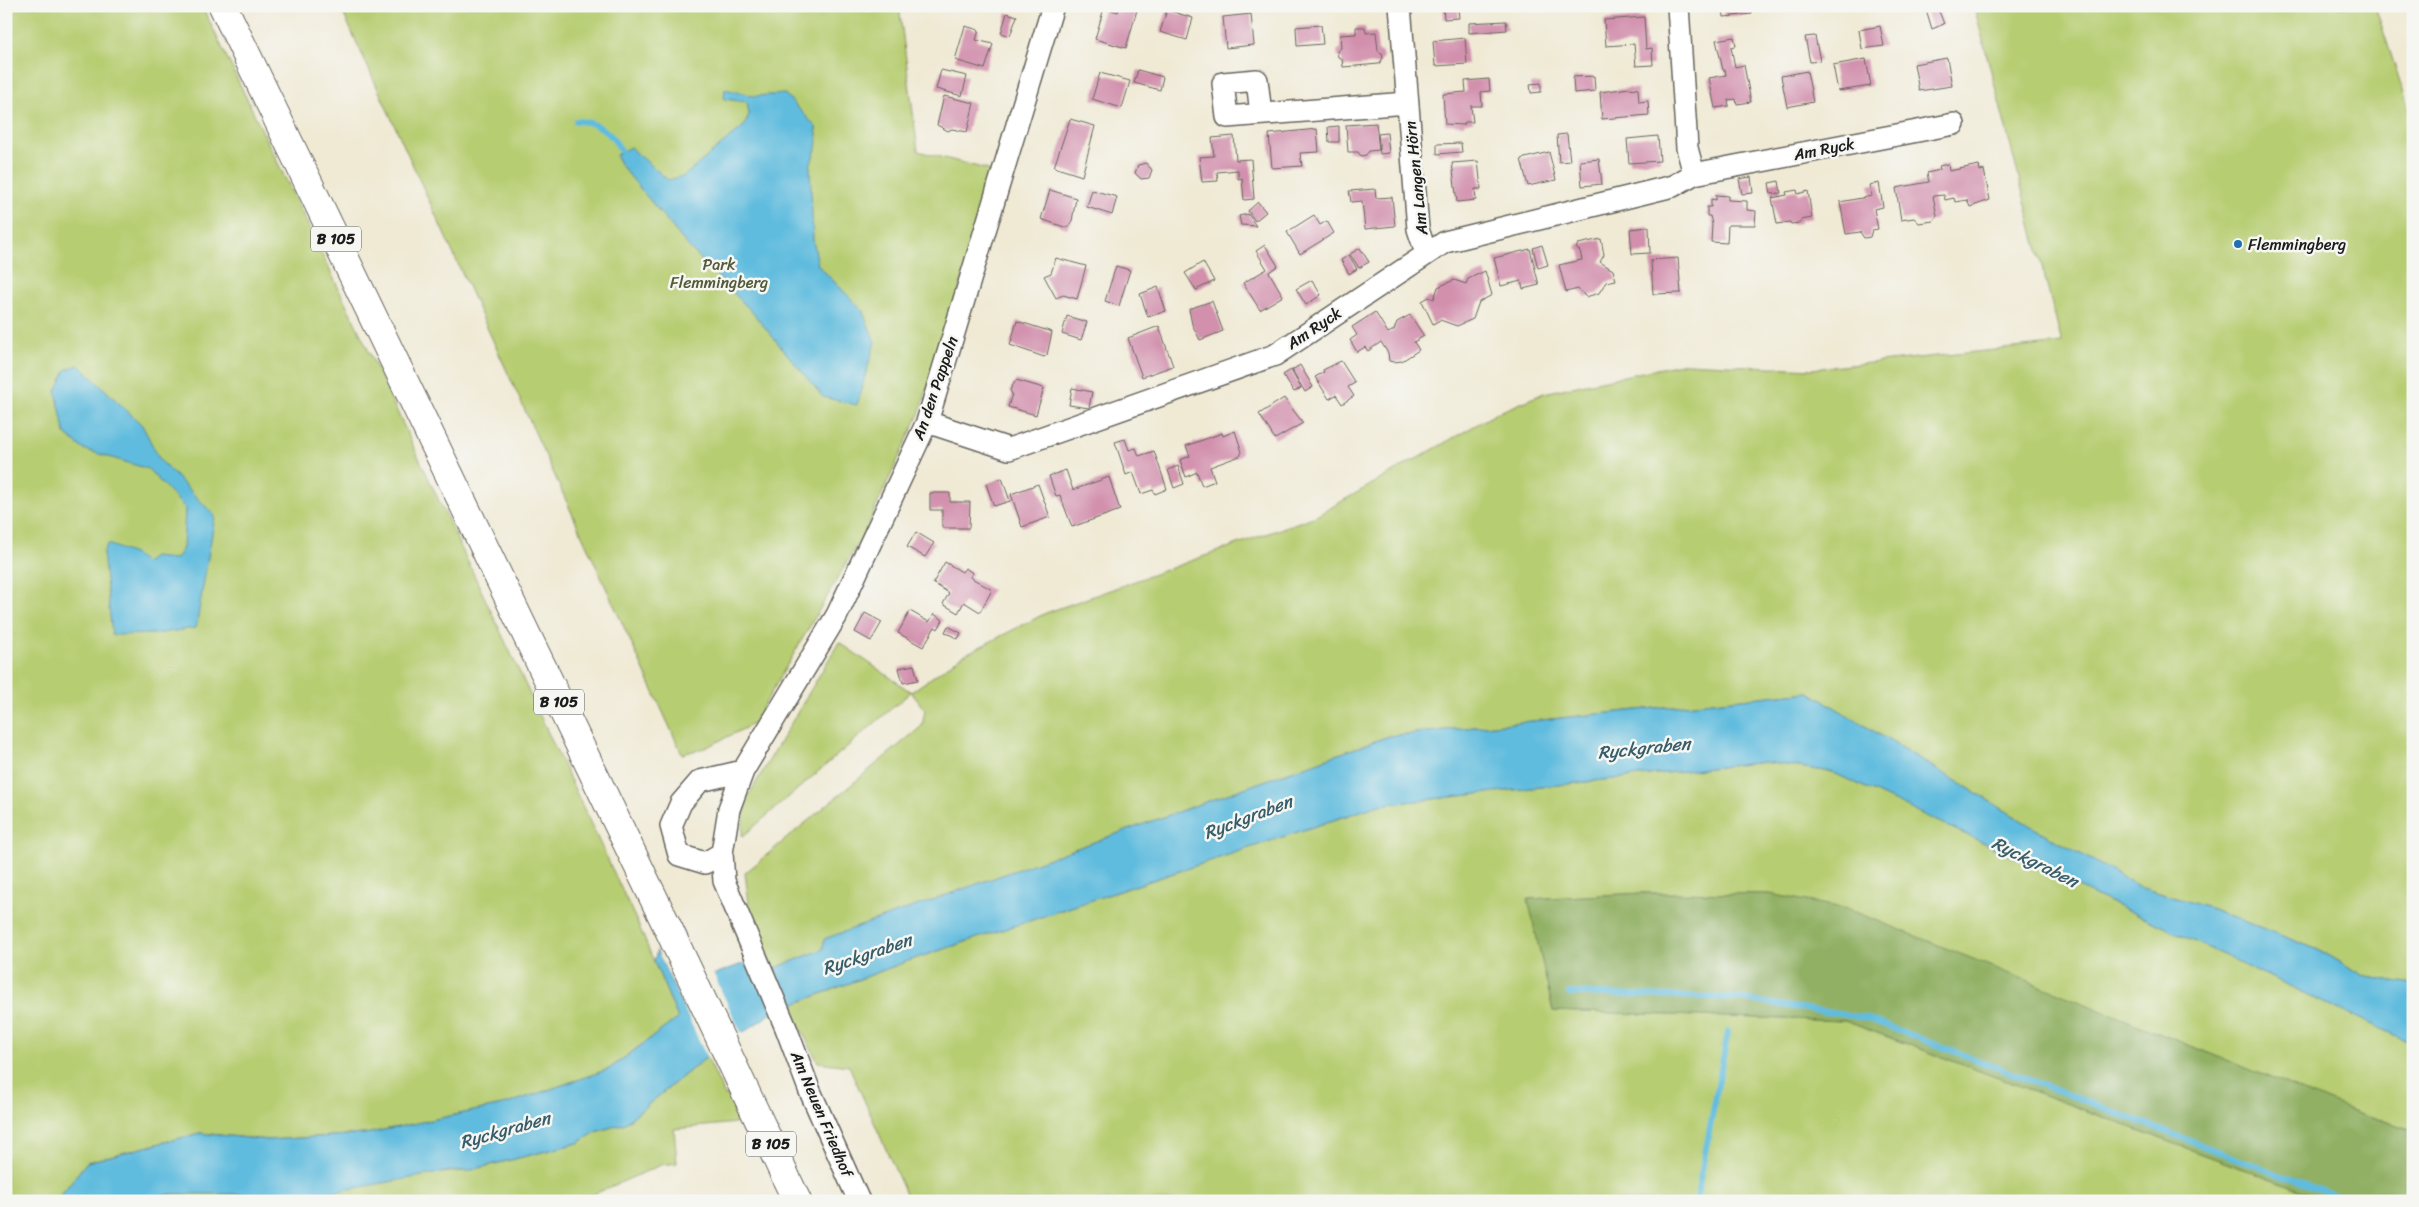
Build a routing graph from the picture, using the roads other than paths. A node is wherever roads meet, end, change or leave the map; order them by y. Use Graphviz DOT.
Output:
graph roads {
  1 [pos="223,6"];
  2 [pos="1053,6"];
  3 [pos="1400,6"];
  4 [pos="1678,6"];
  5 [pos="1407,103"];
  6 [pos="1262,114"];
  7 [pos="1954,124"];
  8 [pos="1694,174"];
  9 [pos="1426,253"];
  10 [pos="928,422"];
  11 [pos="743,772"];
  12 [pos="722,853"];
  13 [pos="753,952"];
  14 [pos="797,1201"];
  15 [pos="859,1201"];
  1 -- 14 [label="highway, B 105"];
  2 -- 10 [label="street, An den Pappeln"];
  3 -- 5 [label="street, Am Langen Hörn"];
  4 -- 8 [label="street"];
  5 -- 6 [label="street, Am Langen Hörn"];
  5 -- 9 [label="street, Am Langen Hörn"];
  7 -- 8 [label="street, Am Ryck"];
  8 -- 9 [label="street, Am Ryck"];
  9 -- 10 [label="street, Am Ryck"];
  10 -- 11 [label="street, An den Pappeln"];
  11 -- 12 [label="street, An den Pappeln"];
  11 -- 12 [label="street"];
  12 -- 13 [label="street, An den Pappeln"];
  13 -- 15 [label="street, Am Neuen Friedhof"];
}
